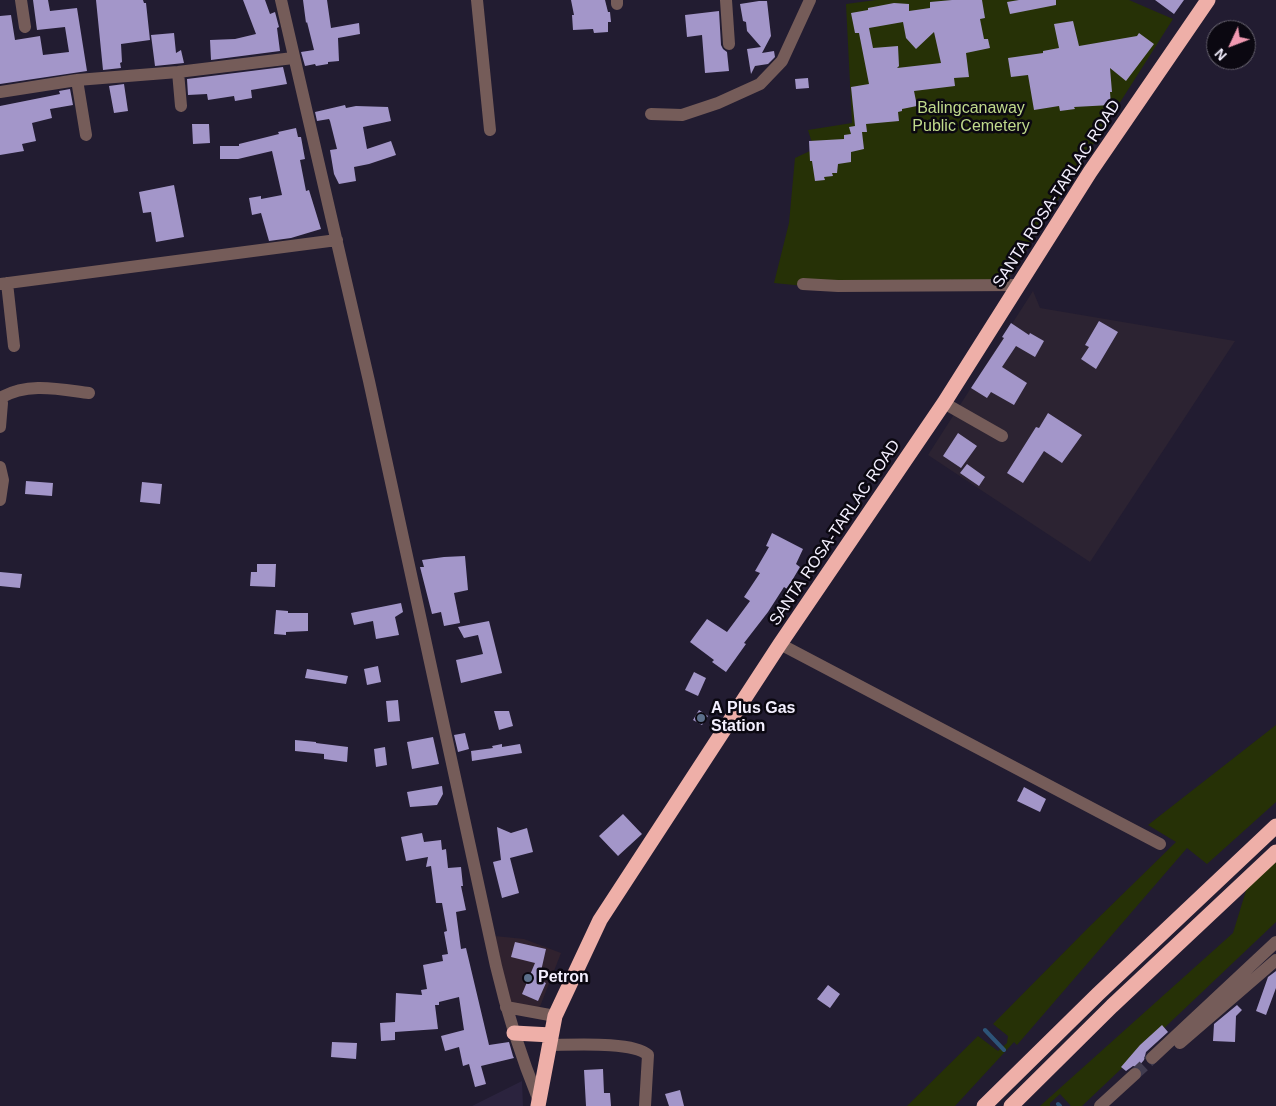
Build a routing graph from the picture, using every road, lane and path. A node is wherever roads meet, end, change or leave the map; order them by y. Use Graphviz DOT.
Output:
graph roads {
  1 [pos="21,0"];
  2 [pos="280,0"];
  3 [pos="477,0"];
  4 [pos="726,0"];
  5 [pos="810,0"];
  6 [pos="1208,0"];
  7 [pos="24,27"];
  8 [pos="730,44"];
  9 [pos="293,58"];
  10 [pos="178,72"];
  11 [pos="77,80"];
  12 [pos="0,92"];
  13 [pos="181,106"];
  14 [pos="651,114"];
  15 [pos="490,130"];
  16 [pos="86,135"];
  17 [pos="337,240"];
  18 [pos="4,284"];
  19 [pos="803,284"];
  20 [pos="1018,285"];
  21 [pos="14,346"];
  22 [pos="89,392"];
  23 [pos="0,398"];
  24 [pos="944,403"];
  25 [pos="0,427"];
  26 [pos="1002,436"];
  27 [pos="0,467"];
  28 [pos="0,500"];
  29 [pos="780,644"];
  30 [pos="1276,826"];
  31 [pos="1160,844"];
  32 [pos="1276,852"];
  33 [pos="1276,942"];
  34 [pos="1276,960"];
  35 [pos="1227,996"];
  36 [pos="506,1007"];
  37 [pos="555,1016"];
  38 [pos="514,1033"];
  39 [pos="550,1040"];
  40 [pos="1153,1057"];
  41 [pos="1135,1074"];
  42 [pos="539,1103"];
  43 [pos="645,1106"];
  44 [pos="984,1106"];
  45 [pos="1011,1106"];
  46 [pos="1100,1106"];
  1 -- 7 [label="street"];
  2 -- 9 [label="street"];
  3 -- 15 [label="street"];
  4 -- 8 [label="street"];
  5 -- 14 [label="street"];
  6 -- 20 [label="highway, SANTA ROSA-TARLAC ROAD"];
  9 -- 10 [label="street"];
  9 -- 17 [label="street"];
  10 -- 11 [label="street"];
  10 -- 13 [label="street"];
  11 -- 12 [label="street"];
  11 -- 16 [label="street"];
  17 -- 18 [label="street"];
  17 -- 36 [label="street"];
  18 -- 21 [label="street"];
  19 -- 20 [label="street"];
  20 -- 24 [label="highway, SANTA ROSA-TARLAC ROAD"];
  22 -- 23 [label="street"];
  23 -- 25 [label="street"];
  24 -- 26 [label="street"];
  24 -- 29 [label="highway, SANTA ROSA-TARLAC ROAD"];
  27 -- 28 [label="street"];
  29 -- 31 [label="street"];
  29 -- 37 [label="highway, SANTA ROSA-TARLAC ROAD"];
  30 -- 44 [label="highway"];
  32 -- 45 [label="highway"];
  33 -- 35 [label="street"];
  34 -- 35 [label="street"];
  35 -- 40 [label="street"];
  36 -- 37 [label="street"];
  36 -- 38 [label="street"];
  37 -- 39 [label="highway, SANTA ROSA-TARLAC ROAD"];
  38 -- 39 [label="highway"];
  38 -- 42 [label="street"];
  39 -- 42 [label="highway, SANTA ROSA-TARLAC ROAD"];
  39 -- 43 [label="street"];
  41 -- 46 [label="street"];
}
